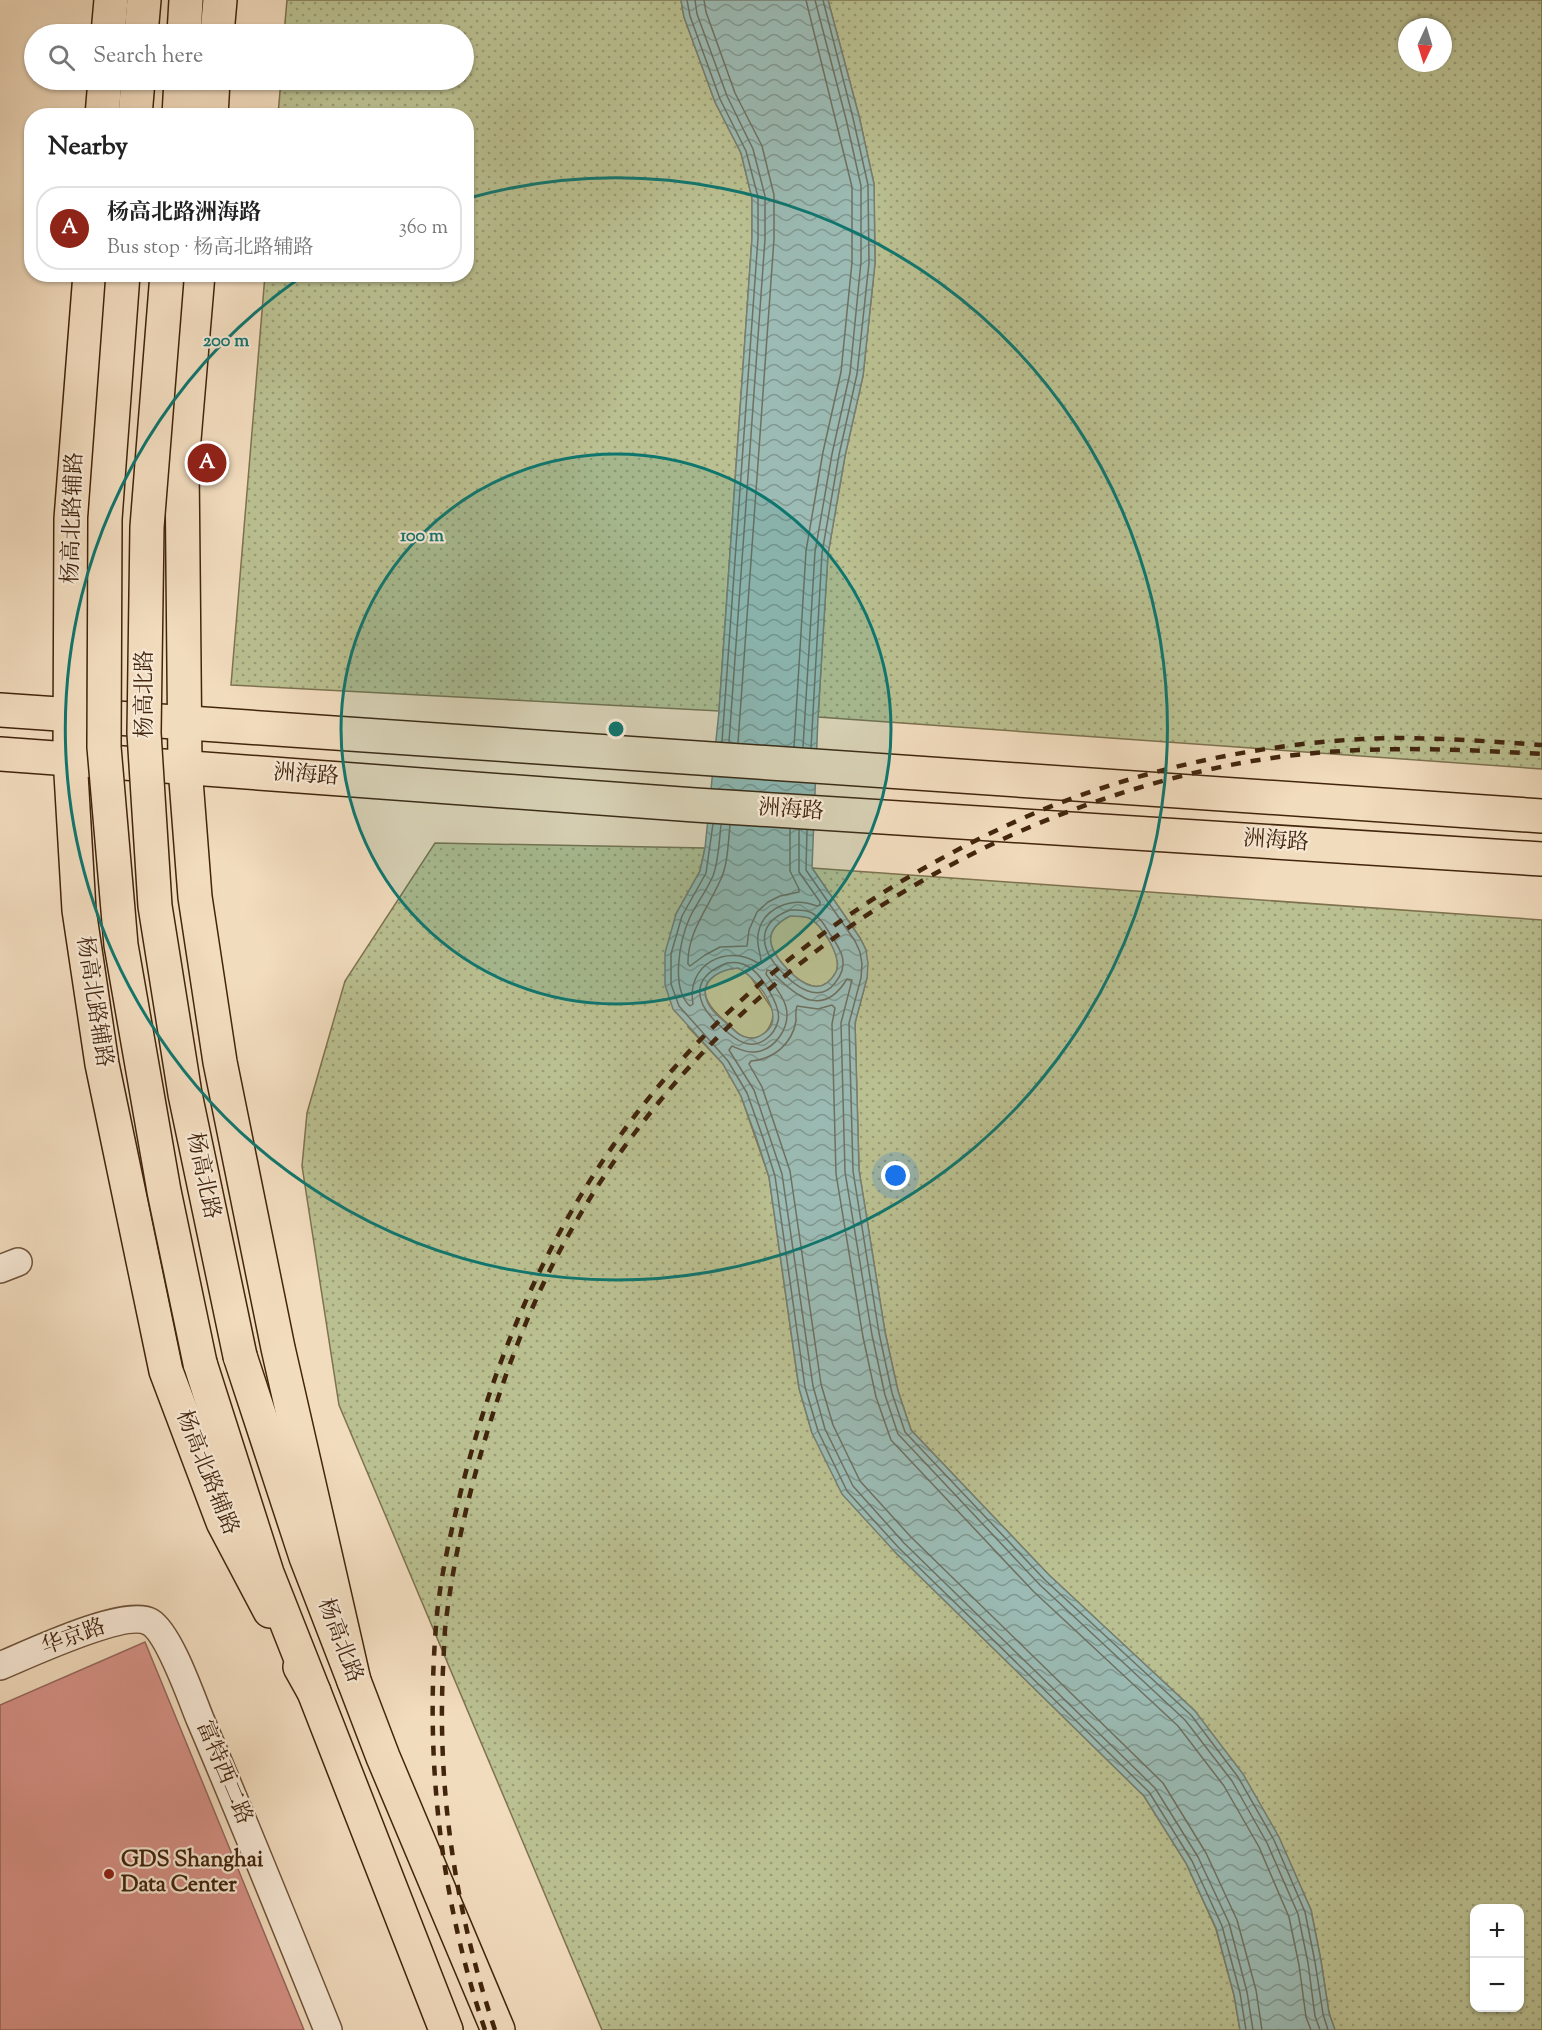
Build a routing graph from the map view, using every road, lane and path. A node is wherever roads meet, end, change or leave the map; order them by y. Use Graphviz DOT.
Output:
graph roads {
  1 [pos="111,0"];
  2 [pos="144,0"];
  3 [pos="186,0"];
  4 [pos="220,0"];
  5 [pos="109,24"];
  6 [pos="142,24"];
  7 [pos="185,24"];
  8 [pos="218,24"];
  9 [pos="104,90"];
  10 [pos="137,90"];
  11 [pos="180,90"];
  12 [pos="212,90"];
  13 [pos="103,108"];
  14 [pos="136,108"];
  15 [pos="179,108"];
  16 [pos="211,108"];
  17 [pos="89,282"];
  18 [pos="122,282"];
  19 [pos="166,282"];
  20 [pos="197,282"];
  21 [pos="0,704"];
  22 [pos="0,710"];
  23 [pos="55,714"];
  24 [pos="185,723"];
  25 [pos="0,754"];
  26 [pos="55,757"];
  27 [pos="0,760"];
  28 [pos="185,767"];
  29 [pos="1542,816"];
  30 [pos="1542,859"];
  31 [pos="150,1622"];
  32 [pos="0,1666"];
  33 [pos="354,1681"];
  34 [pos="314,1692"];
  35 [pos="328,2030"];
  36 [pos="446,2030"];
  37 [pos="498,2030"];
  1 -- 5 [label="main road"];
  2 -- 6 [label="main road"];
  3 -- 7 [label="main road"];
  4 -- 8 [label="main road"];
  9 -- 13 [label="main road"];
  10 -- 14 [label="main road"];
  11 -- 15 [label="main road"];
  12 -- 16 [label="main road"];
  17 -- 23 [label="main road, 杨高北路辅路"];
  18 -- 34 [label="main road, 杨高北路, bridge"];
  19 -- 33 [label="main road, 杨高北路, bridge"];
  20 -- 24 [label="main road"];
  21 -- 23 [label="main road, 洲海路"];
  22 -- 23 [label="main road, 洲海路"];
  23 -- 24 [label="main road, 洲海路"];
  23 -- 26 [label="main road, 杨高北路辅路"];
  24 -- 28 [label="main road"];
  24 -- 29 [label="main road, 洲海路"];
  25 -- 26 [label="main road, 洲海路"];
  26 -- 27 [label="main road, 洲海路"];
  26 -- 28 [label="main road, 洲海路"];
  26 -- 34 [label="main road, 杨高北路辅路"];
  28 -- 30 [label="main road, 洲海路"];
  28 -- 33 [label="main road"];
  31 -- 32 [label="street, 华京路"];
  31 -- 35 [label="street, 富特西二路"];
  33 -- 37 [label="main road, 杨高北路"];
  34 -- 36 [label="main road, 杨高北路"];
}
